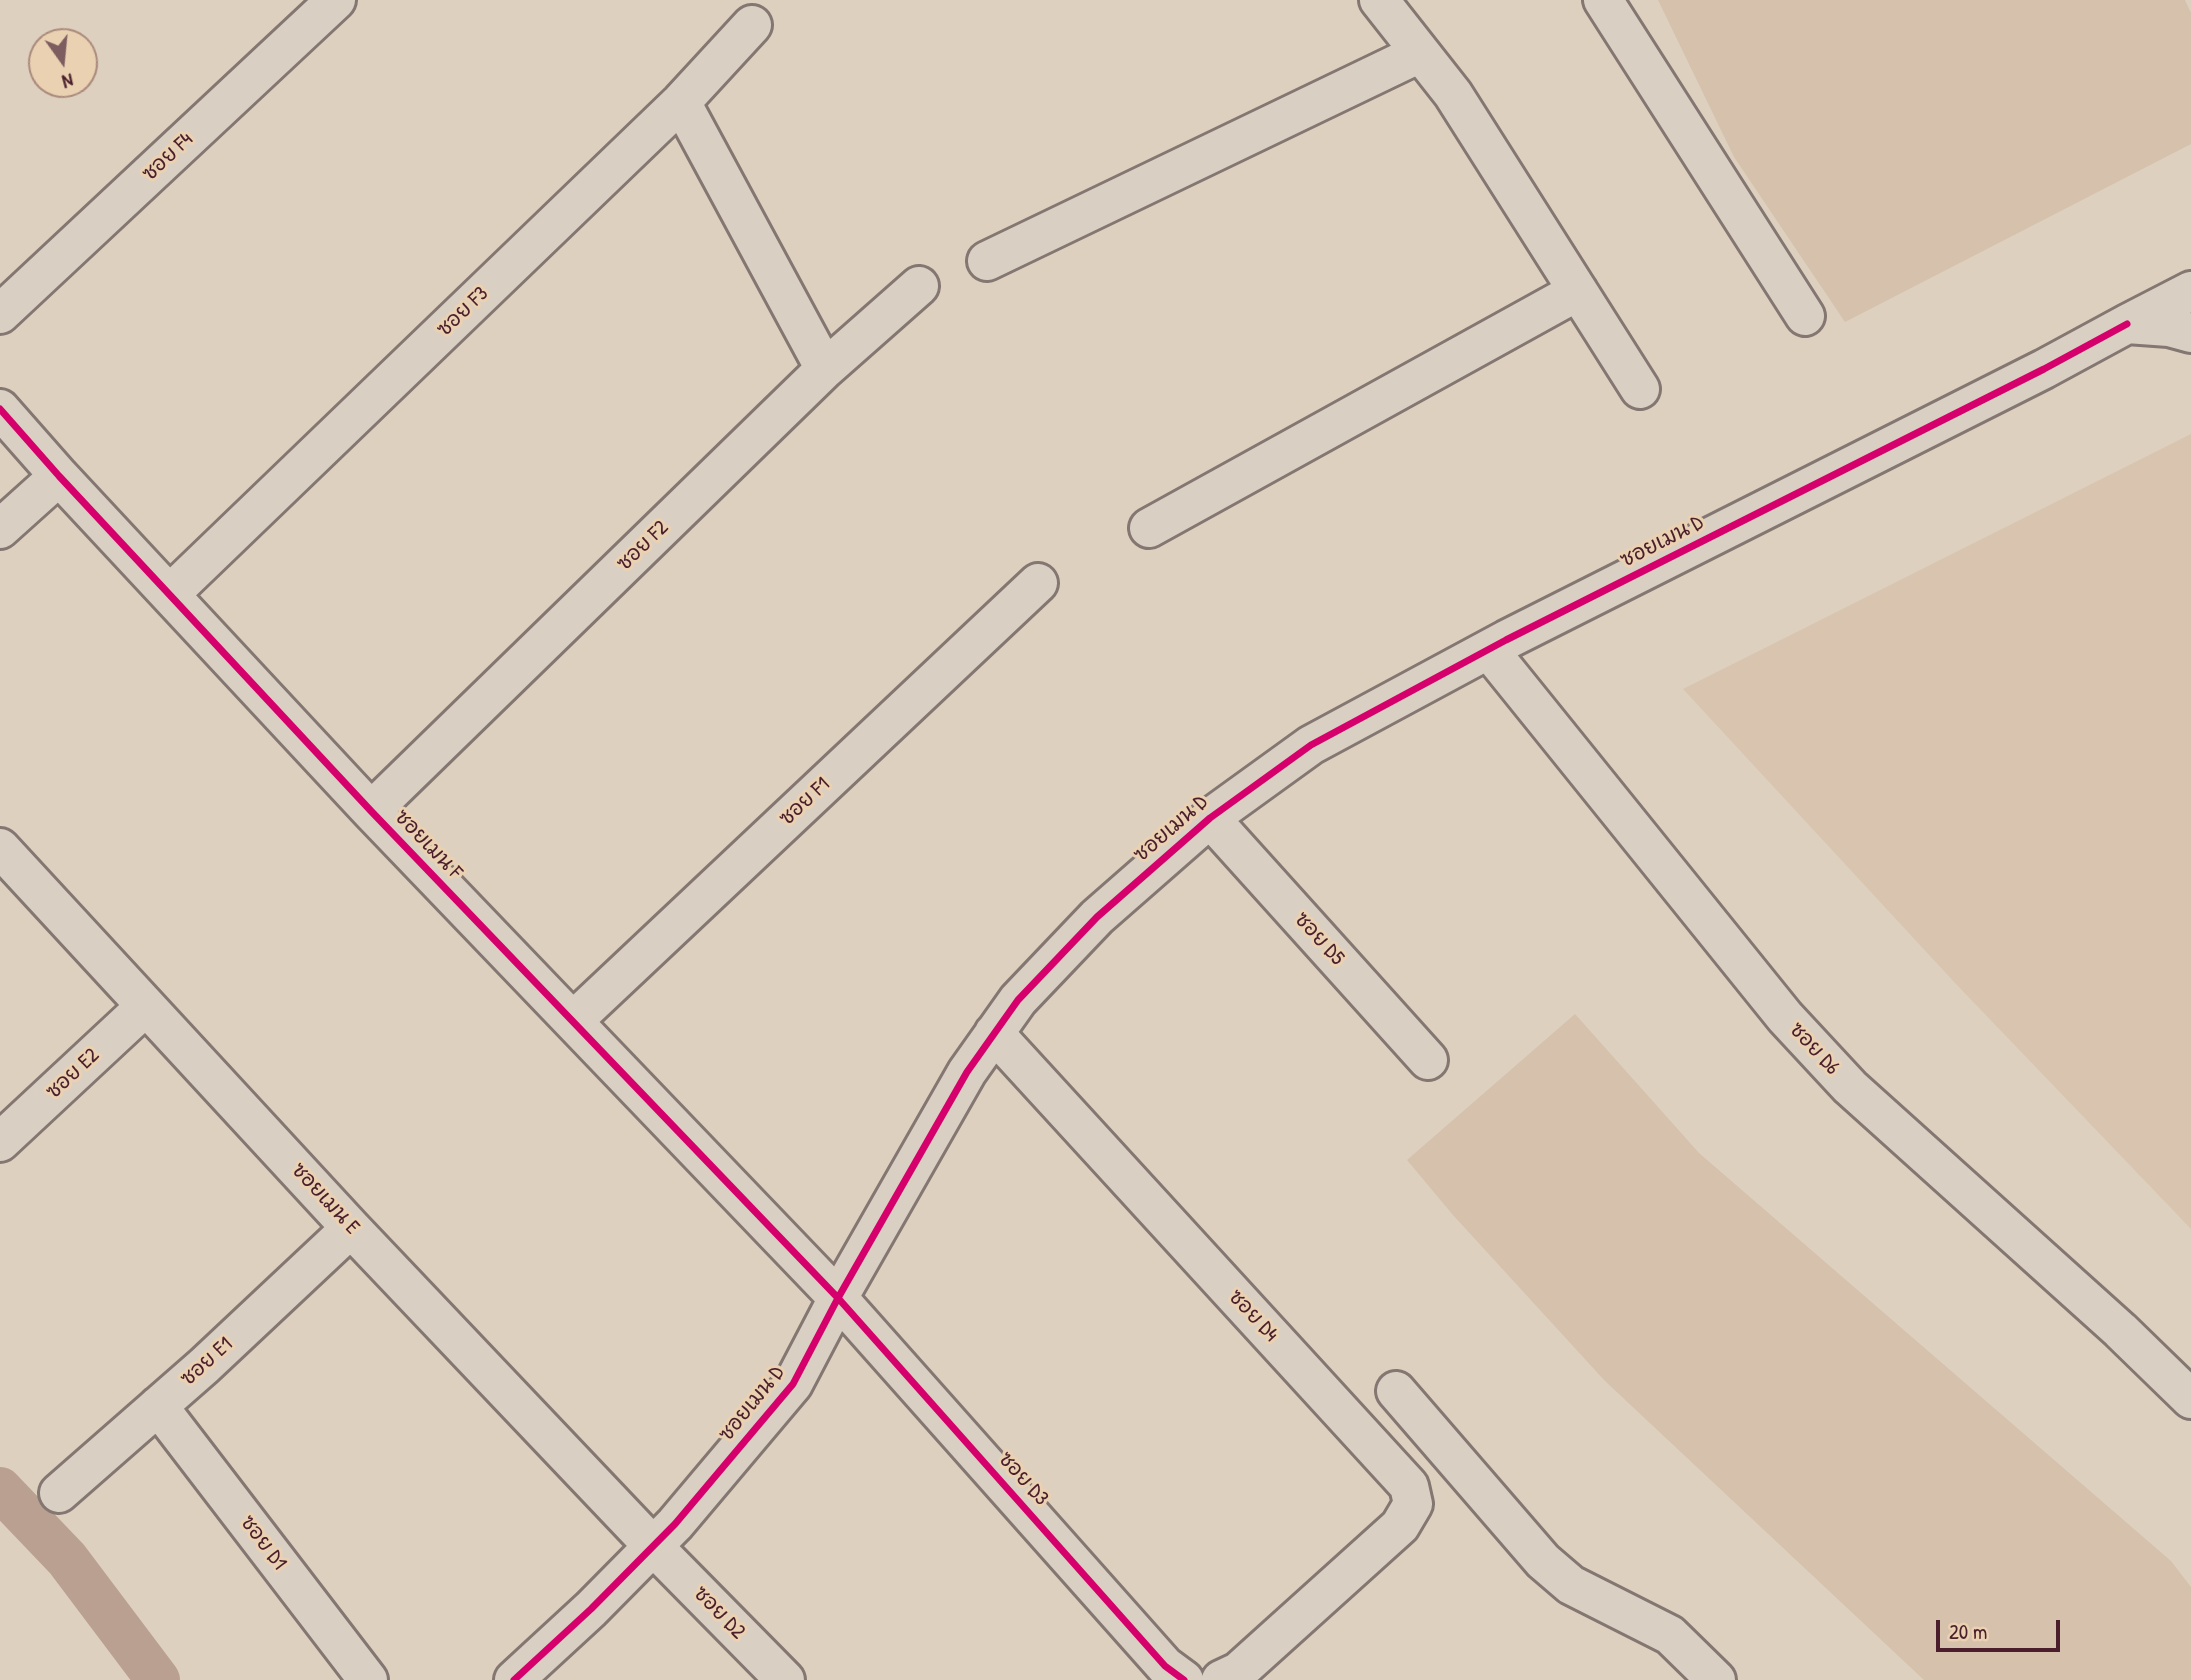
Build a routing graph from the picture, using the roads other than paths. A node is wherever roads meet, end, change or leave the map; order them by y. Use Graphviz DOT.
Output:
graph roads {
  1 [pos="336,0"];
  2 [pos="1379,0"];
  3 [pos="1603,0"];
  4 [pos="752,25"];
  5 [pos="1420,53"];
  6 [pos="681,102"];
  7 [pos="988,261"];
  8 [pos="919,286"];
  9 [pos="1578,291"];
  10 [pos="2191,291"];
  11 [pos="0,314"];
  12 [pos="1805,316"];
  13 [pos="2127,324"];
  14 [pos="2191,333"];
  15 [pos="825,369"];
  16 [pos="1640,389"];
  17 [pos="0,409"];
  18 [pos="59,476"];
  19 [pos="1149,528"];
  20 [pos="0,530"];
  21 [pos="1038,583"];
  22 [pos="170,594"];
  23 [pos="1489,650"];
  24 [pos="371,811"];
  25 [pos="1210,818"];
  26 [pos="0,848"];
  27 [pos="146,1006"];
  28 [pos="573,1021"];
  29 [pos="994,1033"];
  30 [pos="1428,1060"];
  31 [pos="0,1142"];
  32 [pos="351,1228"];
  33 [pos="838,1298"];
  34 [pos="1396,1391"];
  35 [pos="2191,1399"];
  36 [pos="158,1406"];
  37 [pos="60,1493"];
  38 [pos="653,1546"];
  39 [pos="368,1680"];
  40 [pos="514,1680"];
  41 [pos="785,1680"];
  42 [pos="1184,1680"];
  43 [pos="1221,1680"];
  44 [pos="1716,1680"];
  1 -- 11 [label="street, ซอย F4"];
  2 -- 5 [label="street"];
  3 -- 12 [label="street"];
  4 -- 6 [label="street, ซอย F3"];
  5 -- 7 [label="street"];
  5 -- 9 [label="street"];
  6 -- 15 [label="street"];
  6 -- 22 [label="street, ซอย F3"];
  8 -- 15 [label="street, ซอย F2"];
  9 -- 16 [label="street"];
  9 -- 19 [label="street"];
  10 -- 13 [label="street, ซอยเมน D"];
  13 -- 14 [label="street"];
  13 -- 23 [label="street, ซอยเมน D"];
  15 -- 24 [label="street, ซอย F2"];
  17 -- 18 [label="street, ซอยเมน F"];
  18 -- 20 [label="street"];
  18 -- 22 [label="street, ซอยเมน F"];
  21 -- 28 [label="street, ซอย F1"];
  22 -- 24 [label="street, ซอยเมน F"];
  23 -- 25 [label="street, ซอยเมน D"];
  23 -- 35 [label="street, ซอย D6"];
  24 -- 28 [label="street, ซอยเมน F"];
  25 -- 29 [label="street, ซอยเมน D"];
  25 -- 30 [label="street, ซอย D5"];
  26 -- 27 [label="street, ซอยเมน E"];
  27 -- 31 [label="street, ซอย E2"];
  27 -- 32 [label="street, ซอยเมน E"];
  28 -- 33 [label="street, ซอยเมน F"];
  29 -- 33 [label="street, ซอยเมน D"];
  29 -- 43 [label="street, ซอย D4"];
  32 -- 36 [label="street, ซอย E1"];
  32 -- 38 [label="street, ซอยเมน E"];
  33 -- 38 [label="street, ซอยเมน D"];
  33 -- 42 [label="street, ซอย D3"];
  34 -- 44 [label="street"];
  36 -- 37 [label="street, ซอย E1"];
  36 -- 39 [label="street, ซอย D1"];
  38 -- 40 [label="street, ซอยเมน D"];
  38 -- 41 [label="street, ซอย D2"];
}
